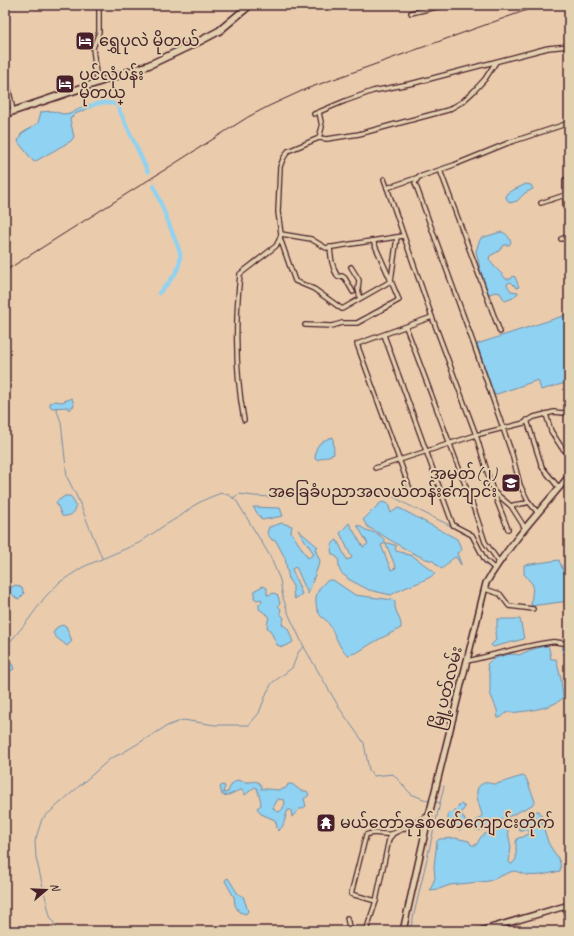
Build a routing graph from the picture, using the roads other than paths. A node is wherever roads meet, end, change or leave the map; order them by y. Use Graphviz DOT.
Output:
graph roads {
  1 [pos="99,5"];
  2 [pos="250,5"];
  3 [pos="445,5"];
  4 [pos="411,14"];
  5 [pos="569,46"];
  6 [pos="496,62"];
  7 [pos="5,70"];
  8 [pos="97,82"];
  9 [pos="13,111"];
  10 [pos="319,112"];
  11 [pos="5,114"];
  12 [pos="314,114"];
  13 [pos="569,123"];
  14 [pos="319,138"];
  15 [pos="440,170"];
  16 [pos="419,176"];
  17 [pos="384,179"];
  18 [pos="565,180"];
  19 [pos="386,188"];
  20 [pos="565,195"];
  21 [pos="541,203"];
  22 [pos="569,208"];
  23 [pos="280,236"];
  24 [pos="403,236"];
  25 [pos="569,236"];
  26 [pos="397,237"];
  27 [pos="561,239"];
  28 [pos="373,241"];
  29 [pos="330,247"];
  30 [pos="351,267"];
  31 [pos="391,281"];
  32 [pos="354,292"];
  33 [pos="360,298"];
  34 [pos="432,318"];
  35 [pos="305,325"];
  36 [pos="406,327"];
  37 [pos="500,332"];
  38 [pos="384,335"];
  39 [pos="569,411"];
  40 [pos="546,414"];
  41 [pos="244,420"];
  42 [pos="527,420"];
  43 [pos="503,428"];
  44 [pos="476,435"];
  45 [pos="450,443"];
  46 [pos="426,452"];
  47 [pos="569,454"];
  48 [pos="400,460"];
  49 [pos="375,468"];
  50 [pos="569,476"];
  51 [pos="559,488"];
  52 [pos="493,491"];
  53 [pos="411,492"];
  54 [pos="529,502"];
  55 [pos="511,506"];
  56 [pos="538,513"];
  57 [pos="525,528"];
  58 [pos="508,530"];
  59 [pos="499,562"];
  60 [pos="495,569"];
  61 [pos="485,589"];
  62 [pos="533,609"];
  63 [pos="569,642"];
  64 [pos="466,661"];
  65 [pos="429,815"];
  66 [pos="393,834"];
  67 [pos="376,901"];
  68 [pos="569,905"];
  69 [pos="347,918"];
  70 [pos="350,931"];
  71 [pos="366,931"];
  72 [pos="403,931"];
  73 [pos="480,931"];
  1 -- 8 [label="street"];
  2 -- 8 [label="highway"];
  3 -- 4 [label="street"];
  5 -- 6 [label="street"];
  6 -- 10 [label="street"];
  6 -- 14 [label="street"];
  7 -- 9 [label="street"];
  8 -- 9 [label="highway"];
  9 -- 11 [label="highway"];
  10 -- 12 [label="street"];
  10 -- 14 [label="street"];
  13 -- 15 [label="street"];
  14 -- 23 [label="street"];
  15 -- 16 [label="street"];
  15 -- 37 [label="street"];
  16 -- 19 [label="street"];
  16 -- 43 [label="street"];
  17 -- 19 [label="street"];
  18 -- 20 [label="street"];
  19 -- 24 [label="street"];
  20 -- 21 [label="street"];
  20 -- 22 [label="street"];
  23 -- 29 [label="street"];
  23 -- 33 [label="street"];
  23 -- 41 [label="street"];
  24 -- 26 [label="street"];
  24 -- 34 [label="street"];
  25 -- 27 [label="street"];
  26 -- 28 [label="street"];
  26 -- 31 [label="street"];
  28 -- 29 [label="street"];
  28 -- 31 [label="street"];
  29 -- 32 [label="street"];
  30 -- 33 [label="street"];
  31 -- 33 [label="street"];
  31 -- 35 [label="street"];
  34 -- 36 [label="street"];
  34 -- 44 [label="street"];
  36 -- 38 [label="street"];
  36 -- 45 [label="street"];
  38 -- 46 [label="street"];
  38 -- 48 [label="street"];
  39 -- 40 [label="street"];
  40 -- 42 [label="street"];
  40 -- 47 [label="street"];
  42 -- 43 [label="street"];
  42 -- 51 [label="street"];
  43 -- 44 [label="street"];
  43 -- 54 [label="street"];
  44 -- 45 [label="street"];
  44 -- 52 [label="street"];
  45 -- 46 [label="street"];
  45 -- 59 [label="street"];
  46 -- 48 [label="street"];
  46 -- 60 [label="street"];
  48 -- 49 [label="street"];
  48 -- 53 [label="street"];
  50 -- 51 [label="main road, မြို့ပတ်လမ်း"];
  51 -- 56 [label="main road, မြို့ပတ်လမ်း"];
  52 -- 55 [label="street"];
  52 -- 58 [label="street"];
  54 -- 55 [label="street"];
  54 -- 56 [label="street"];
  55 -- 57 [label="street"];
  56 -- 57 [label="main road, မြို့ပတ်လမ်း"];
  57 -- 59 [label="main road, မြို့ပတ်လမ်း"];
  59 -- 60 [label="main road, မြို့ပတ်လမ်း"];
  60 -- 61 [label="main road, မြို့ပတ်လမ်း"];
  61 -- 62 [label="street"];
  61 -- 64 [label="main road, မြို့ပတ်လမ်း"];
  63 -- 64 [label="street"];
  64 -- 65 [label="main road, မြို့ပတ်လမ်း"];
  65 -- 66 [label="street"];
  65 -- 72 [label="main road, မြို့ပတ်လမ်း"];
  66 -- 67 [label="street"];
  66 -- 67 [label="street"];
  67 -- 71 [label="street"];
  68 -- 73 [label="main road"];
  69 -- 70 [label="street"];
}
